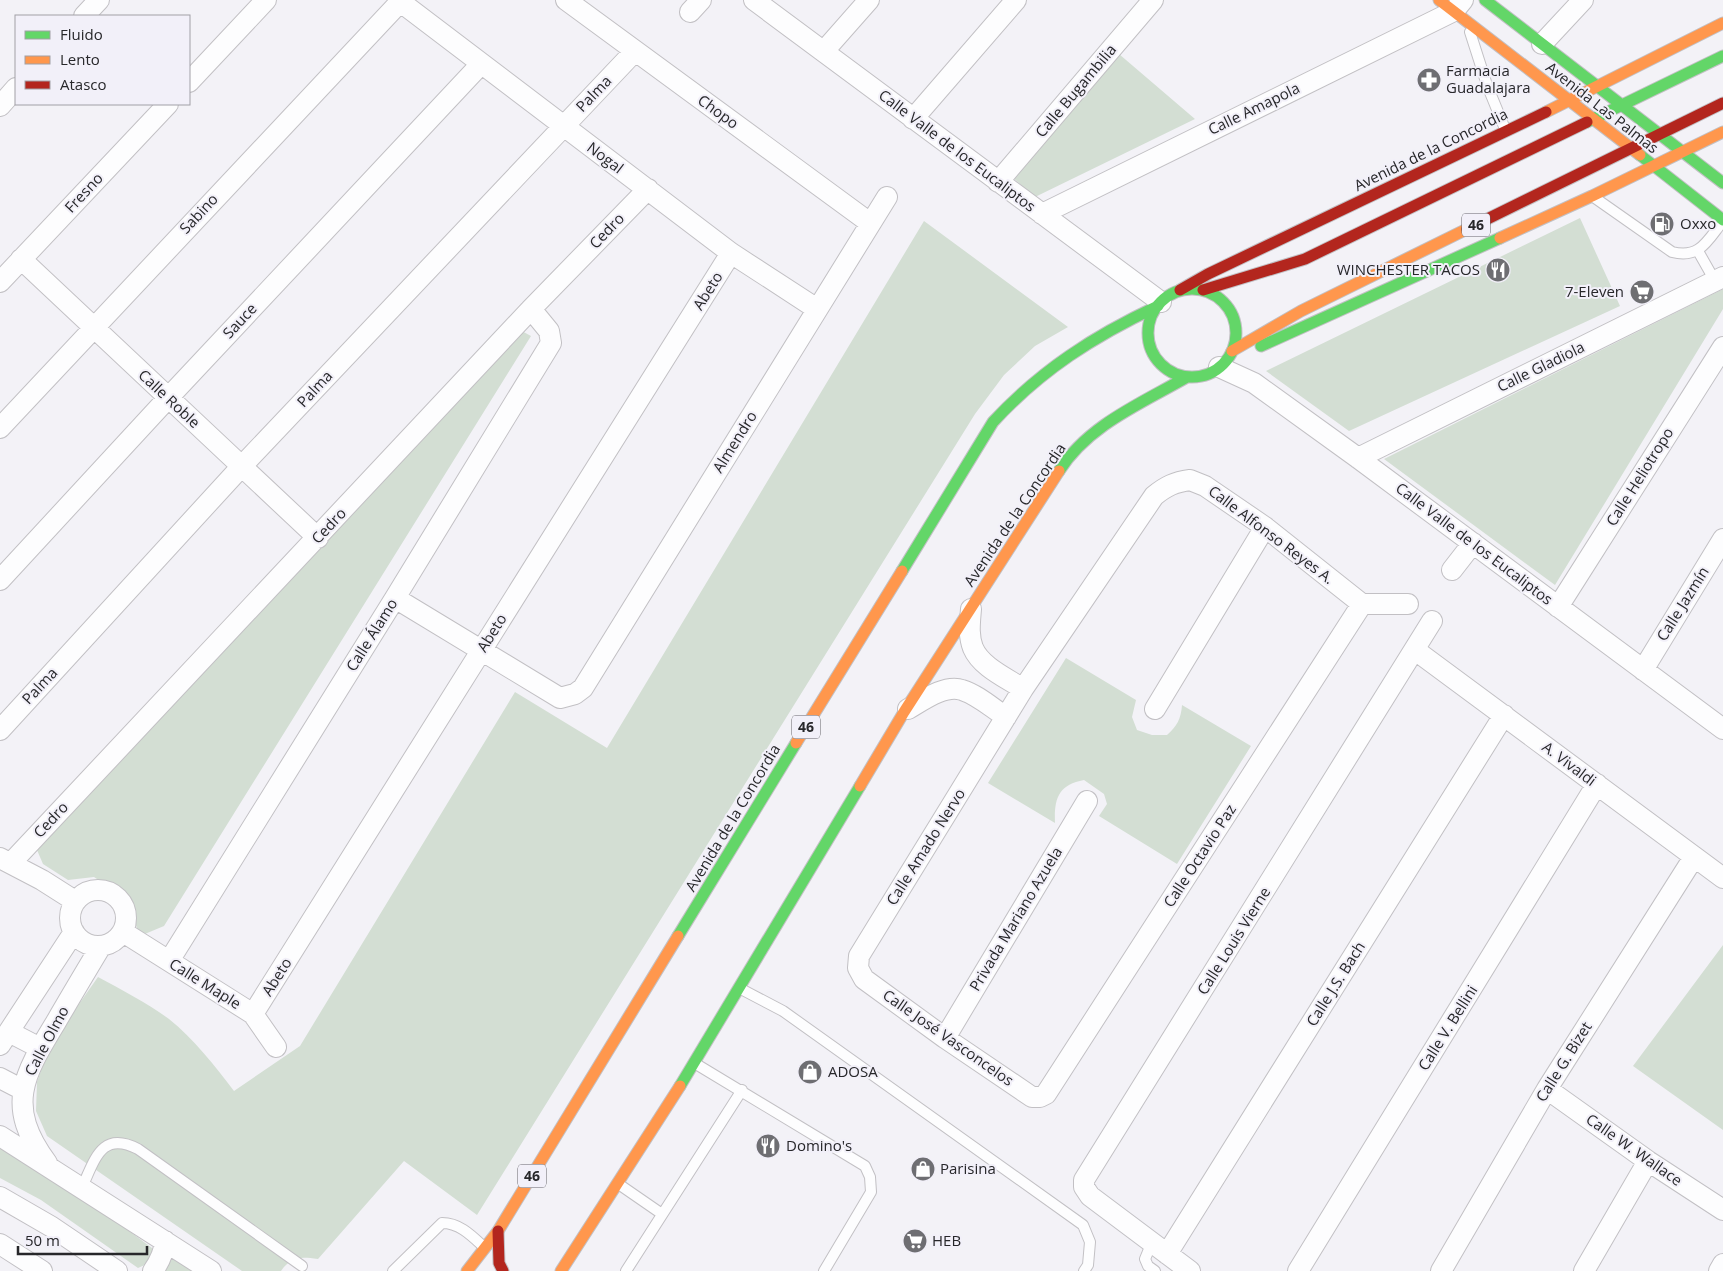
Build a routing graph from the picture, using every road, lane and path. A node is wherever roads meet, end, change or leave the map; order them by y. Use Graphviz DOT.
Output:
graph roads {
  1 [pos="99,0"];
  2 [pos="266,0"];
  3 [pos="566,0"];
  4 [pos="754,0"];
  5 [pos="869,0"];
  6 [pos="1016,0"];
  7 [pos="1153,0"];
  8 [pos="1485,0"];
  9 [pos="1583,0"];
  10 [pos="399,1"];
  11 [pos="1456,8"];
  12 [pos="85,15"];
  13 [pos="1723,23"];
  14 [pos="1542,44"];
  15 [pos="635,51"];
  16 [pos="824,51"];
  17 [pos="1723,56"];
  18 [pos="481,64"];
  19 [pos="190,81"];
  20 [pos="1597,86"];
  21 [pos="15,89"];
  22 [pos="1568,101"];
  23 [pos="1723,104"];
  24 [pos="167,105"];
  25 [pos="1621,105"];
  26 [pos="0,106"];
  27 [pos="913,119"];
  28 [pos="1592,119"];
  29 [pos="563,126"];
  30 [pos="1506,130"];
  31 [pos="1723,132"];
  32 [pos="1660,134"];
  33 [pos="1630,149"];
  34 [pos="1684,151"];
  35 [pos="1653,167"];
  36 [pos="998,182"];
  37 [pos="1723,183"];
  38 [pos="648,189"];
  39 [pos="887,196"];
  40 [pos="1592,196"];
  41 [pos="1042,214"];
  42 [pos="1723,220"];
  43 [pos="870,223"];
  44 [pos="1698,251"];
  45 [pos="731,253"];
  46 [pos="21,259"];
  47 [pos="1719,279"];
  48 [pos="0,282"];
  49 [pos="1180,290"];
  50 [pos="1203,290"];
  51 [pos="1159,304"];
  52 [pos="531,309"];
  53 [pos="817,309"];
  54 [pos="93,327"];
  55 [pos="1723,347"];
  56 [pos="1232,351"];
  57 [pos="1222,365"];
  58 [pos="1187,377"];
  59 [pos="168,398"];
  60 [pos="0,428"];
  61 [pos="1358,458"];
  62 [pos="242,467"];
  63 [pos="1174,482"];
  64 [pos="1265,527"];
  65 [pos="318,538"];
  66 [pos="1723,539"];
  67 [pos="1473,543"];
  68 [pos="1452,570"];
  69 [pos="0,580"];
  70 [pos="395,598"];
  71 [pos="1362,604"];
  72 [pos="1408,604"];
  73 [pos="971,606"];
  74 [pos="1558,607"];
  75 [pos="1432,621"];
  76 [pos="1415,650"];
  77 [pos="481,651"];
  78 [pos="1643,670"];
  79 [pos="1023,689"];
  80 [pos="1155,709"];
  81 [pos="904,712"];
  82 [pos="1504,715"];
  83 [pos="1006,717"];
  84 [pos="1723,729"];
  85 [pos="0,730"];
  86 [pos="1597,784"];
  87 [pos="1088,801"];
  88 [pos="1694,857"];
  89 [pos="5,861"];
  90 [pos="1723,878"];
  91 [pos="75,901"];
  92 [pos="74,932"];
  93 [pos="123,932"];
  94 [pos="101,946"];
  95 [pos="169,961"];
  96 [pos="864,979"];
  97 [pos="740,988"];
  98 [pos="253,1014"];
  99 [pos="4,1038"];
  100 [pos="944,1038"];
  101 [pos="276,1047"];
  102 [pos="40,1048"];
  103 [pos="695,1064"];
  104 [pos="0,1078"];
  105 [pos="1547,1089"];
  106 [pos="23,1090"];
  107 [pos="742,1090"];
  108 [pos="1032,1097"];
  109 [pos="0,1136"];
  110 [pos="1648,1161"];
  111 [pos="51,1168"];
  112 [pos="619,1184"];
  113 [pos="82,1187"];
  114 [pos="0,1198"];
  115 [pos="1723,1210"];
  116 [pos="662,1214"];
  117 [pos="498,1231"];
  118 [pos="165,1241"];
  119 [pos="0,1244"];
  120 [pos="486,1248"];
  121 [pos="1160,1248"];
  122 [pos="1723,1264"];
  123 [pos="304,1269"];
  124 [pos="42,1271"];
  125 [pos="117,1271"];
  126 [pos="153,1271"];
  127 [pos="211,1271"];
  128 [pos="393,1271"];
  129 [pos="467,1271"];
  130 [pos="503,1271"];
  131 [pos="560,1271"];
  132 [pos="626,1271"];
  133 [pos="824,1271"];
  134 [pos="1084,1271"];
  135 [pos="1155,1271"];
  136 [pos="1189,1271"];
  137 [pos="1298,1271"];
  138 [pos="1441,1271"];
  139 [pos="1584,1271"];
  140 [pos="1719,1271"];
  1 -- 12 [label="street"];
  2 -- 19 [label="street"];
  3 -- 15 [label="street, Chopo"];
  4 -- 16 [label="street, Calle Valle de los Eucaliptos"];
  5 -- 16 [label="street"];
  6 -- 27 [label="street"];
  7 -- 36 [label="street, Calle Bugambilia"];
  8 -- 14 [label="main road, Avenida Las Palmas"];
  9 -- 14 [label="street"];
  10 -- 18 [label="street, Nogal"];
  10 -- 54 [label="street, Sabino"];
  11 -- 22 [label="main road, Avenida Las Palmas"];
  11 -- 30 [label="lane"];
  11 -- 41 [label="street, Calle Amapola"];
  13 -- 20 [label="main road, Avenida de la Concordia"];
  14 -- 20 [label="main road, Avenida Las Palmas"];
  15 -- 29 [label="street, Palma"];
  15 -- 43 [label="street, Chopo"];
  16 -- 27 [label="street, Calle Valle de los Eucaliptos"];
  17 -- 25 [label="main road"];
  18 -- 29 [label="street, Nogal"];
  18 -- 59 [label="street, Sauce"];
  20 -- 22 [label="main road, Avenida de la Concordia"];
  20 -- 25 [label="main road, Avenida Las Palmas"];
  21 -- 26 [label="street"];
  22 -- 28 [label="main road, Avenida Las Palmas"];
  22 -- 30 [label="main road, Avenida de la Concordia"];
  23 -- 32 [label="main road, 46"];
  24 -- 46 [label="street, Fresno"];
  25 -- 28 [label="main road"];
  25 -- 32 [label="main road, Avenida Las Palmas"];
  27 -- 36 [label="street, Calle Valle de los Eucaliptos"];
  28 -- 33 [label="main road, Avenida Las Palmas"];
  28 -- 50 [label="main road"];
  29 -- 38 [label="street, Nogal"];
  29 -- 62 [label="street, Palma"];
  30 -- 49 [label="main road, Avenida de la Concordia"];
  31 -- 34 [label="main road"];
  32 -- 33 [label="main road, 46"];
  32 -- 34 [label="main road, Avenida Las Palmas"];
  33 -- 35 [label="main road, Avenida Las Palmas"];
  33 -- 56 [label="main road, 46"];
  34 -- 35 [label="main road"];
  34 -- 37 [label="main road, Avenida Las Palmas"];
  35 -- 40 [label="main road"];
  35 -- 42 [label="main road, Avenida Las Palmas"];
  36 -- 41 [label="street, Calle Valle de los Eucaliptos"];
  38 -- 45 [label="street, Nogal"];
  38 -- 52 [label="street, Cedro"];
  39 -- 43 [label="street, Almendro"];
  40 -- 44 [label="lane"];
  40 -- 57 [label="main road"];
  41 -- 51 [label="street, Calle Valle de los Eucaliptos"];
  42 -- 44 [label="lane"];
  43 -- 53 [label="street, Almendro"];
  44 -- 47 [label="lane"];
  45 -- 53 [label="street, Nogal"];
  45 -- 77 [label="street, Abeto"];
  46 -- 48 [label="street, Fresno"];
  46 -- 54 [label="street, Calle Roble"];
  47 -- 61 [label="street, Calle Gladiola"];
  49 -- 50 [label="main road"];
  49 -- 51 [label="main road, 46"];
  50 -- 56 [label="main road, 46"];
  51 -- 58 [label="main road"];
  51 -- 117 [label="main road, Avenida de la Concordia / 46"];
  52 -- 65 [label="street, Cedro"];
  52 -- 70 [label="street, Calle Álamo"];
  53 -- 77 [label="street, Almendro"];
  54 -- 59 [label="street, Calle Roble"];
  54 -- 60 [label="street, Sabino"];
  55 -- 74 [label="street, Calle Heliotropo"];
  56 -- 57 [label="main road, 46"];
  57 -- 58 [label="main road"];
  57 -- 61 [label="street, Calle Valle de los Eucaliptos"];
  58 -- 73 [label="main road, Avenida de la Concordia"];
  59 -- 62 [label="street, Calle Roble"];
  59 -- 69 [label="street, Sauce"];
  61 -- 67 [label="street, Calle Valle de los Eucaliptos"];
  62 -- 65 [label="street, Calle Roble"];
  62 -- 85 [label="street, Palma"];
  63 -- 64 [label="street, Calle Alfonso Reyes A."];
  63 -- 79 [label="street, Calle Amado Nervo"];
  64 -- 71 [label="street, Calle Alfonso Reyes A."];
  64 -- 80 [label="street"];
  65 -- 89 [label="street, Cedro"];
  66 -- 78 [label="street, Calle Jazmín"];
  67 -- 68 [label="street"];
  67 -- 74 [label="street, Calle Valle de los Eucaliptos"];
  70 -- 77 [label="street"];
  70 -- 95 [label="street, Calle Álamo"];
  71 -- 72 [label="street"];
  71 -- 108 [label="street, Calle Octavio Paz"];
  73 -- 79 [label="street"];
  73 -- 81 [label="main road, Avenida de la Concordia"];
  74 -- 78 [label="street, Calle Valle de los Eucaliptos"];
  75 -- 76 [label="street, Calle Louis Vierne"];
  76 -- 82 [label="street, A. Vivaldi"];
  76 -- 121 [label="street, Calle Louis Vierne"];
  77 -- 98 [label="street, Abeto"];
  78 -- 84 [label="street, Calle Valle de los Eucaliptos"];
  79 -- 83 [label="street, Calle Amado Nervo"];
  81 -- 83 [label="street"];
  81 -- 97 [label="main road, Avenida de la Concordia"];
  82 -- 86 [label="street, A. Vivaldi"];
  82 -- 121 [label="street, Calle J.S. Bach"];
  83 -- 96 [label="street, Calle Amado Nervo"];
  86 -- 88 [label="street, A. Vivaldi"];
  86 -- 137 [label="street, Calle V. Bellini"];
  87 -- 100 [label="street, Privada Mariano Azuela"];
  88 -- 90 [label="street, A. Vivaldi"];
  88 -- 105 [label="street, Calle G. Bizet"];
  89 -- 91 [label="street"];
  91 -- 92 [label="street"];
  91 -- 93 [label="street"];
  92 -- 94 [label="street"];
  92 -- 99 [label="street"];
  93 -- 94 [label="street"];
  93 -- 95 [label="street, Calle Maple"];
  94 -- 102 [label="street, Calle Olmo"];
  95 -- 98 [label="street, Calle Maple"];
  96 -- 100 [label="street, Calle José Vasconcelos"];
  97 -- 103 [label="main road, Avenida de la Concordia"];
  97 -- 134 [label="lane"];
  98 -- 101 [label="street, Calle Maple"];
  99 -- 102 [label="street"];
  100 -- 108 [label="street, Calle José Vasconcelos"];
  102 -- 106 [label="street, Calle Olmo"];
  103 -- 107 [label="lane"];
  103 -- 112 [label="main road, Avenida de la Concordia"];
  104 -- 106 [label="street"];
  105 -- 110 [label="street, Calle W. Wallace"];
  105 -- 138 [label="street, Calle G. Bizet"];
  106 -- 111 [label="street, Calle Olmo"];
  107 -- 116 [label="lane"];
  107 -- 133 [label="lane"];
  109 -- 111 [label="street"];
  110 -- 115 [label="street, Calle W. Wallace"];
  110 -- 139 [label="street"];
  111 -- 113 [label="street"];
  112 -- 116 [label="lane"];
  112 -- 131 [label="main road, Avenida de la Concordia"];
  113 -- 118 [label="street"];
  113 -- 123 [label="lane"];
  114 -- 125 [label="street"];
  116 -- 132 [label="lane"];
  117 -- 120 [label="main road, Avenida de la Concordia / 46"];
  117 -- 130 [label="main road"];
  118 -- 126 [label="street"];
  118 -- 127 [label="street"];
  119 -- 124 [label="street"];
  120 -- 128 [label="lane"];
  120 -- 129 [label="main road, Avenida de la Concordia / 46"];
  121 -- 135 [label="lane"];
  121 -- 136 [label="street, Calle Louis Vierne"];
  122 -- 140 [label="street"];
}
